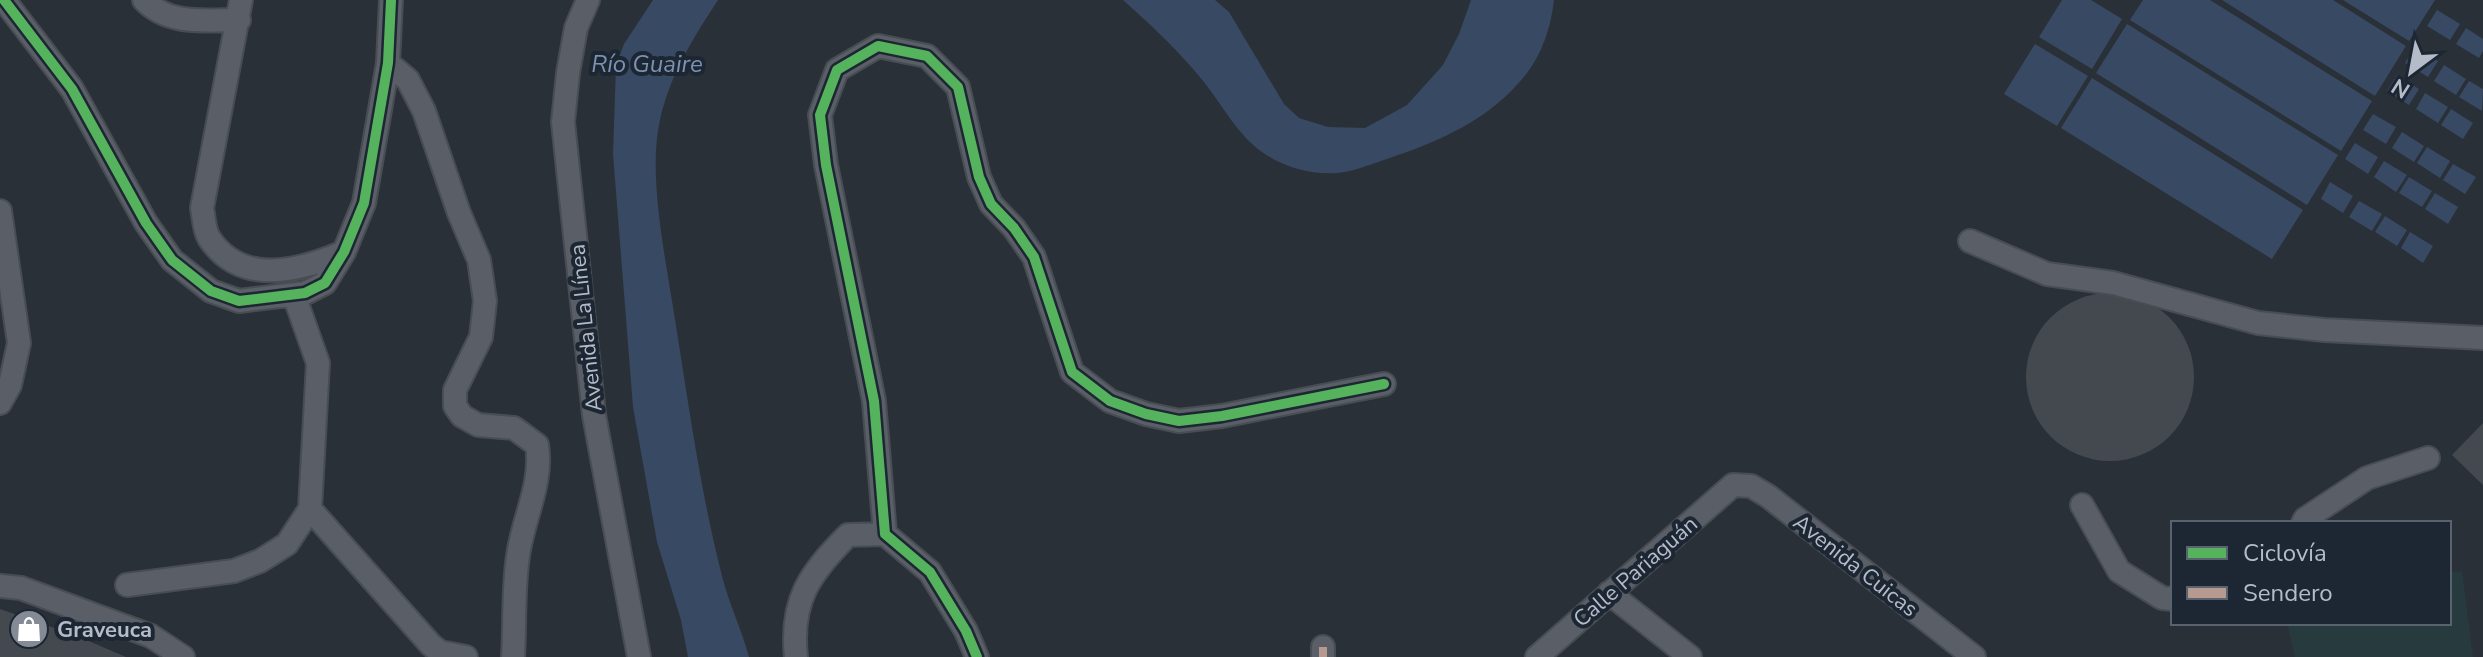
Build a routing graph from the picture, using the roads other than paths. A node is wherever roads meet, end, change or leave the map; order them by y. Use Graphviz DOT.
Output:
graph roads {
  1 [pos="4,0"];
  2 [pos="144,0"];
  3 [pos="391,0"];
  4 [pos="588,0"];
  5 [pos="240,10"];
  6 [pos="388,63"];
  7 [pos="0,211"];
  8 [pos="1970,241"];
  9 [pos="344,252"];
  10 [pos="294,295"];
  11 [pos="2483,338"];
  12 [pos="1384,384"];
  13 [pos="0,403"];
  14 [pos="2428,458"];
  15 [pos="1733,485"];
  16 [pos="2082,505"];
  17 [pos="310,509"];
  18 [pos="2304,521"];
  19 [pos="885,534"];
  20 [pos="127,585"];
  21 [pos="0,586"];
  22 [pos="1609,593"];
  23 [pos="2171,599"];
  24 [pos="183,657"];
  25 [pos="466,657"];
  26 [pos="513,657"];
  27 [pos="639,657"];
  28 [pos="796,657"];
  29 [pos="977,657"];
  30 [pos="1537,657"];
  31 [pos="1690,657"];
  32 [pos="1974,657"];
  1 -- 10 [label="street"];
  2 -- 5 [label="street"];
  3 -- 6 [label="street"];
  4 -- 27 [label="street, Avenida La Línea"];
  5 -- 9 [label="street"];
  6 -- 9 [label="street"];
  6 -- 26 [label="street"];
  7 -- 13 [label="street"];
  8 -- 11 [label="street"];
  9 -- 10 [label="street"];
  10 -- 17 [label="street"];
  12 -- 19 [label="street"];
  14 -- 18 [label="street"];
  15 -- 22 [label="street, Calle Pariaguán"];
  15 -- 32 [label="street, Avenida Cuicas"];
  16 -- 23 [label="street"];
  17 -- 20 [label="street"];
  17 -- 25 [label="street"];
  19 -- 28 [label="street"];
  19 -- 29 [label="street"];
  21 -- 24 [label="street"];
  22 -- 30 [label="street, Calle Pariaguán"];
  22 -- 31 [label="street"];
}
